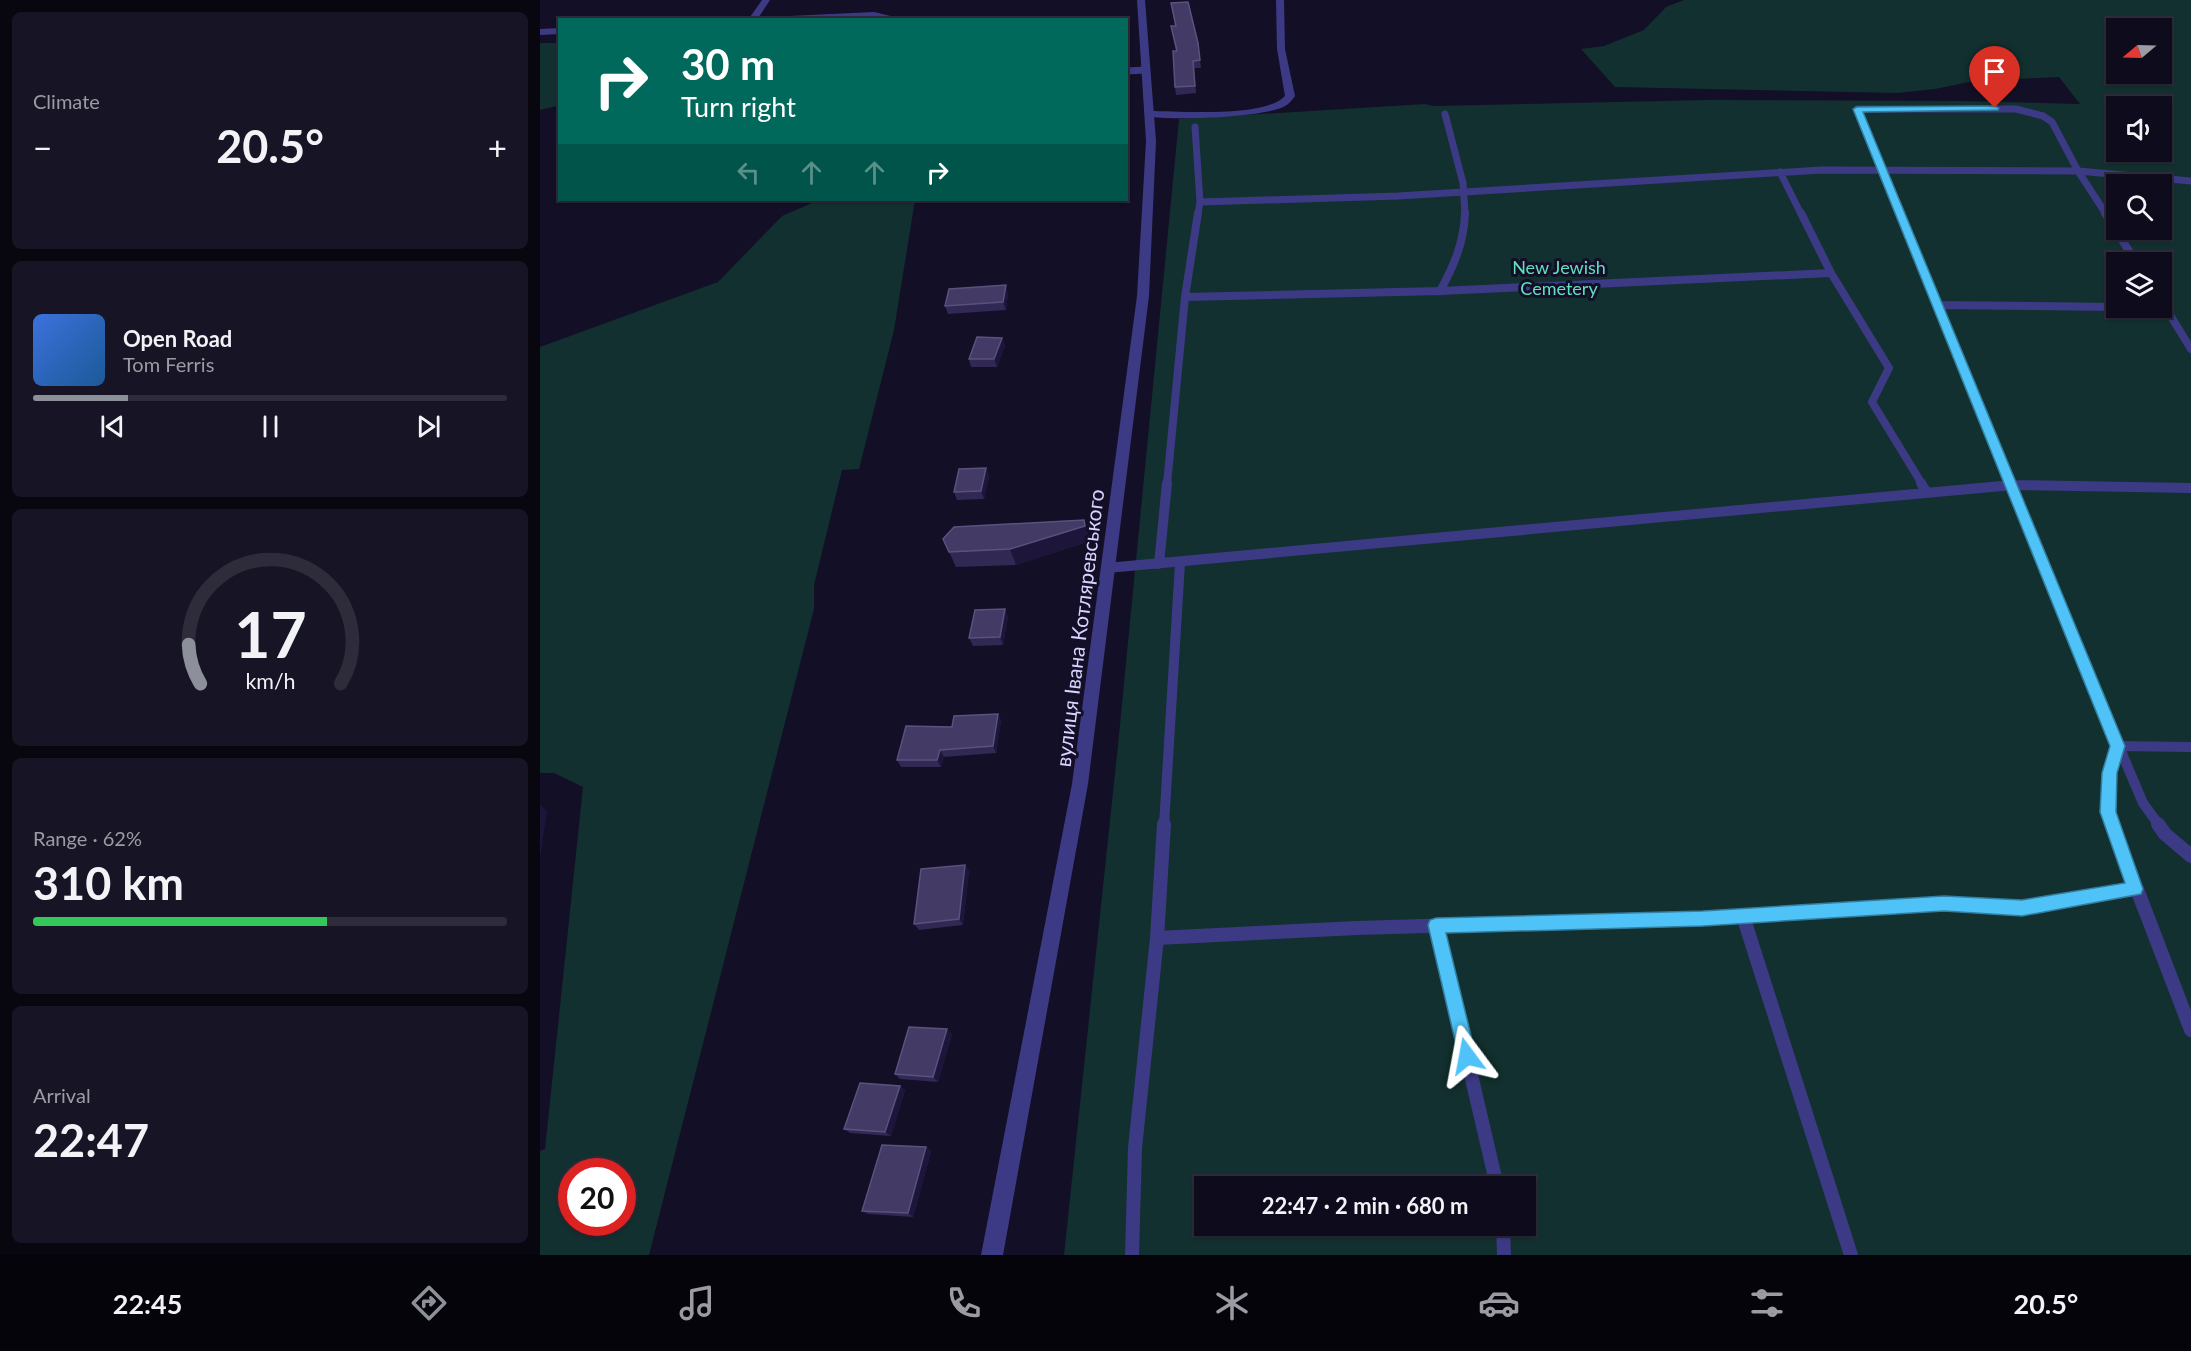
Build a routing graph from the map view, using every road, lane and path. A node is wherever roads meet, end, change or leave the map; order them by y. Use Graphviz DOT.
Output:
graph roads {
  1 [pos="766,0"];
  2 [pos="1141,0"];
  3 [pos="1280,0"];
  4 [pos="753,18"];
  5 [pos="810,18"];
  6 [pos="891,18"];
  7 [pos="558,31"];
  8 [pos="540,32"];
  9 [pos="1146,70"];
  10 [pos="1128,71"];
  11 [pos="1149,114"];
  12 [pos="1445,114"];
  13 [pos="1195,127"];
  14 [pos="1881,171"];
  15 [pos="2078,171"];
  16 [pos="1780,172"];
  17 [pos="2191,181"];
  18 [pos="1466,192"];
  19 [pos="1200,202"];
  20 [pos="2130,252"];
  21 [pos="1831,273"];
  22 [pos="1440,291"];
  23 [pos="1185,297"];
  24 [pos="1936,305"];
  25 [pos="2106,307"];
  26 [pos="2171,318"];
  27 [pos="2191,349"];
  28 [pos="2013,485"];
  29 [pos="2191,488"];
  30 [pos="1928,493"];
  31 [pos="1180,562"];
  32 [pos="1159,564"];
  33 [pos="1107,568"];
  34 [pos="2118,746"];
  35 [pos="2191,747"];
  36 [pos="2191,856"];
  37 [pos="2135,889"];
  38 [pos="1743,916"];
  39 [pos="1436,925"];
  40 [pos="1157,938"];
  41 [pos="2191,1030"];
  42 [pos="1495,1176"];
  43 [pos="1503,1236"];
  44 [pos="992,1255"];
  45 [pos="1132,1255"];
  46 [pos="1504,1255"];
  47 [pos="1851,1255"];
  1 -- 4 [label="street"];
  2 -- 9 [label="street, вулиця Івана Котляревського"];
  3 -- 11 [label="street"];
  5 -- 6 [label="street"];
  7 -- 8 [label="street"];
  9 -- 10 [label="lane"];
  9 -- 11 [label="street, вулиця Івана Котляревського"];
  11 -- 33 [label="street, вулиця Івана Котляревського"];
  12 -- 18 [label="lane"];
  13 -- 19 [label="lane"];
  14 -- 15 [label="lane"];
  14 -- 15 [label="lane"];
  14 -- 16 [label="lane"];
  14 -- 24 [label="lane"];
  15 -- 17 [label="lane"];
  15 -- 20 [label="lane"];
  16 -- 18 [label="lane"];
  16 -- 21 [label="lane"];
  18 -- 19 [label="lane"];
  18 -- 22 [label="lane"];
  19 -- 23 [label="lane"];
  21 -- 22 [label="lane"];
  21 -- 30 [label="lane"];
  22 -- 23 [label="lane"];
  23 -- 32 [label="lane"];
  24 -- 25 [label="lane"];
  24 -- 28 [label="lane"];
  26 -- 27 [label="lane"];
  28 -- 29 [label="lane"];
  28 -- 30 [label="lane"];
  28 -- 34 [label="lane"];
  30 -- 31 [label="lane"];
  31 -- 32 [label="lane"];
  31 -- 40 [label="lane"];
  32 -- 33 [label="lane"];
  33 -- 44 [label="street, вулиця Івана Котляревського"];
  34 -- 35 [label="lane"];
  34 -- 36 [label="lane"];
  34 -- 37 [label="lane"];
  37 -- 38 [label="lane"];
  37 -- 41 [label="lane"];
  38 -- 39 [label="lane"];
  38 -- 47 [label="lane"];
  39 -- 40 [label="lane"];
  39 -- 42 [label="lane"];
  40 -- 45 [label="lane"];
  43 -- 46 [label="lane"];
}
